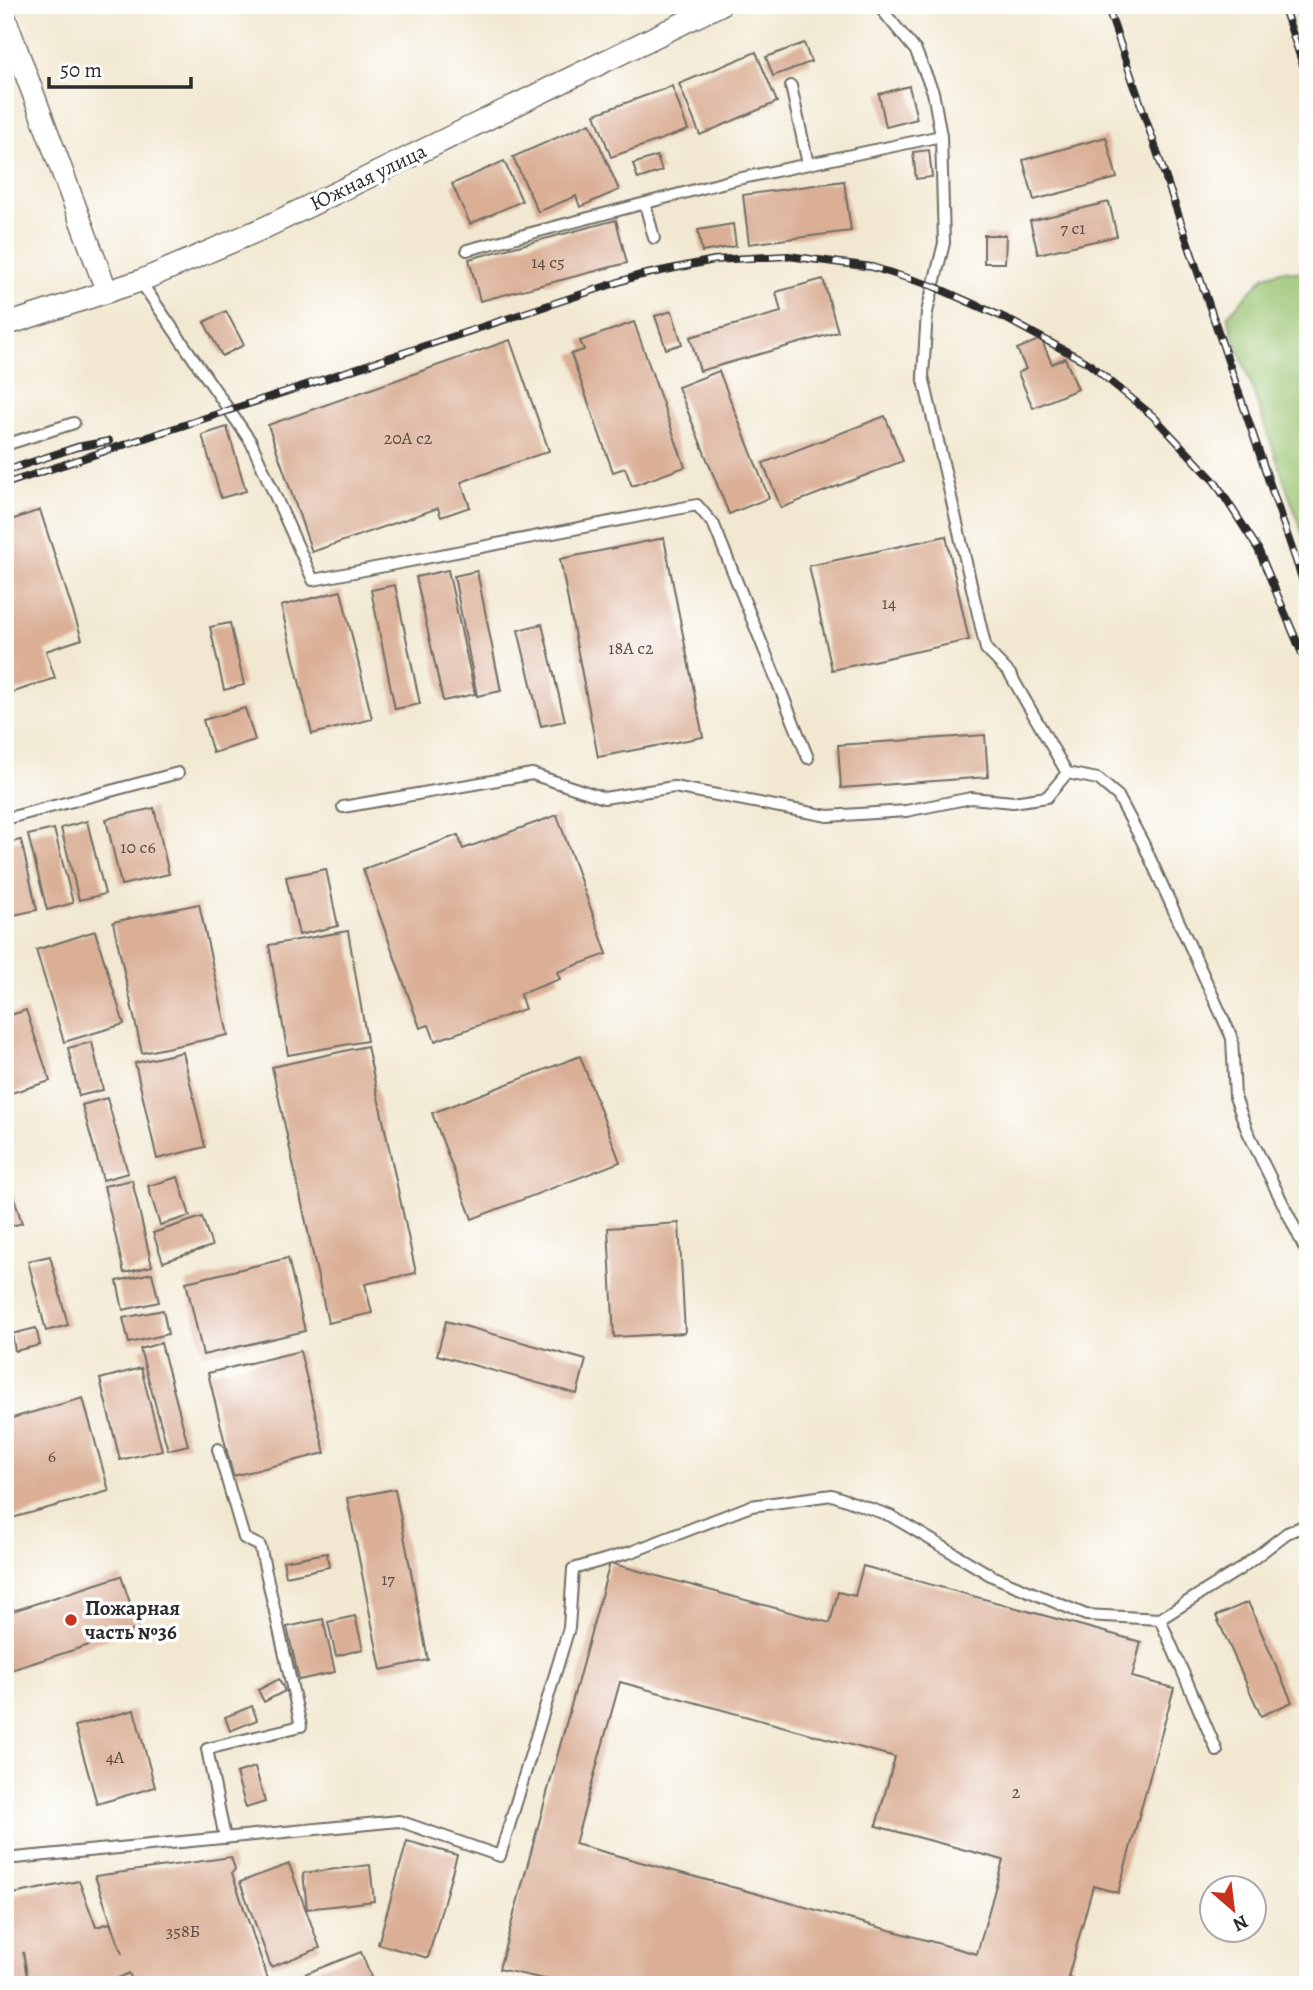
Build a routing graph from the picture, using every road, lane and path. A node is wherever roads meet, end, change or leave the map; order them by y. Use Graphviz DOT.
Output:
graph roads {
  1 [pos="720,5"];
  2 [pos="878,5"];
  3 [pos="5,18"];
  4 [pos="790,86"];
  5 [pos="941,136"];
  6 [pos="808,164"];
  7 [pos="645,204"];
  8 [pos="654,238"];
  9 [pos="467,250"];
  10 [pos="140,281"];
  11 [pos="107,292"];
  12 [pos="5,325"];
  13 [pos="74,423"];
  14 [pos="5,445"];
  15 [pos="808,758"];
  16 [pos="178,773"];
  17 [pos="1067,774"];
  18 [pos="343,807"];
  19 [pos="5,819"];
  20 [pos="1308,1255"];
  21 [pos="218,1450"];
  22 [pos="1308,1524"];
  23 [pos="1160,1619"];
  24 [pos="1217,1751"];
  25 [pos="225,1838"];
  26 [pos="5,1860"];
  1 -- 10 [label="street, Южная улица"];
  2 -- 5 [label="lane"];
  3 -- 11 [label="street"];
  4 -- 6 [label="lane"];
  5 -- 6 [label="lane"];
  5 -- 17 [label="lane"];
  6 -- 7 [label="lane"];
  7 -- 8 [label="lane"];
  7 -- 9 [label="lane"];
  10 -- 11 [label="street, Южная улица"];
  10 -- 15 [label="lane"];
  11 -- 12 [label="street, Южная улица"];
  13 -- 14 [label="lane"];
  16 -- 19 [label="lane"];
  17 -- 18 [label="lane"];
  17 -- 20 [label="lane"];
  21 -- 25 [label="lane"];
  22 -- 23 [label="lane"];
  23 -- 24 [label="lane"];
  23 -- 25 [label="lane"];
  25 -- 26 [label="lane"];
}
